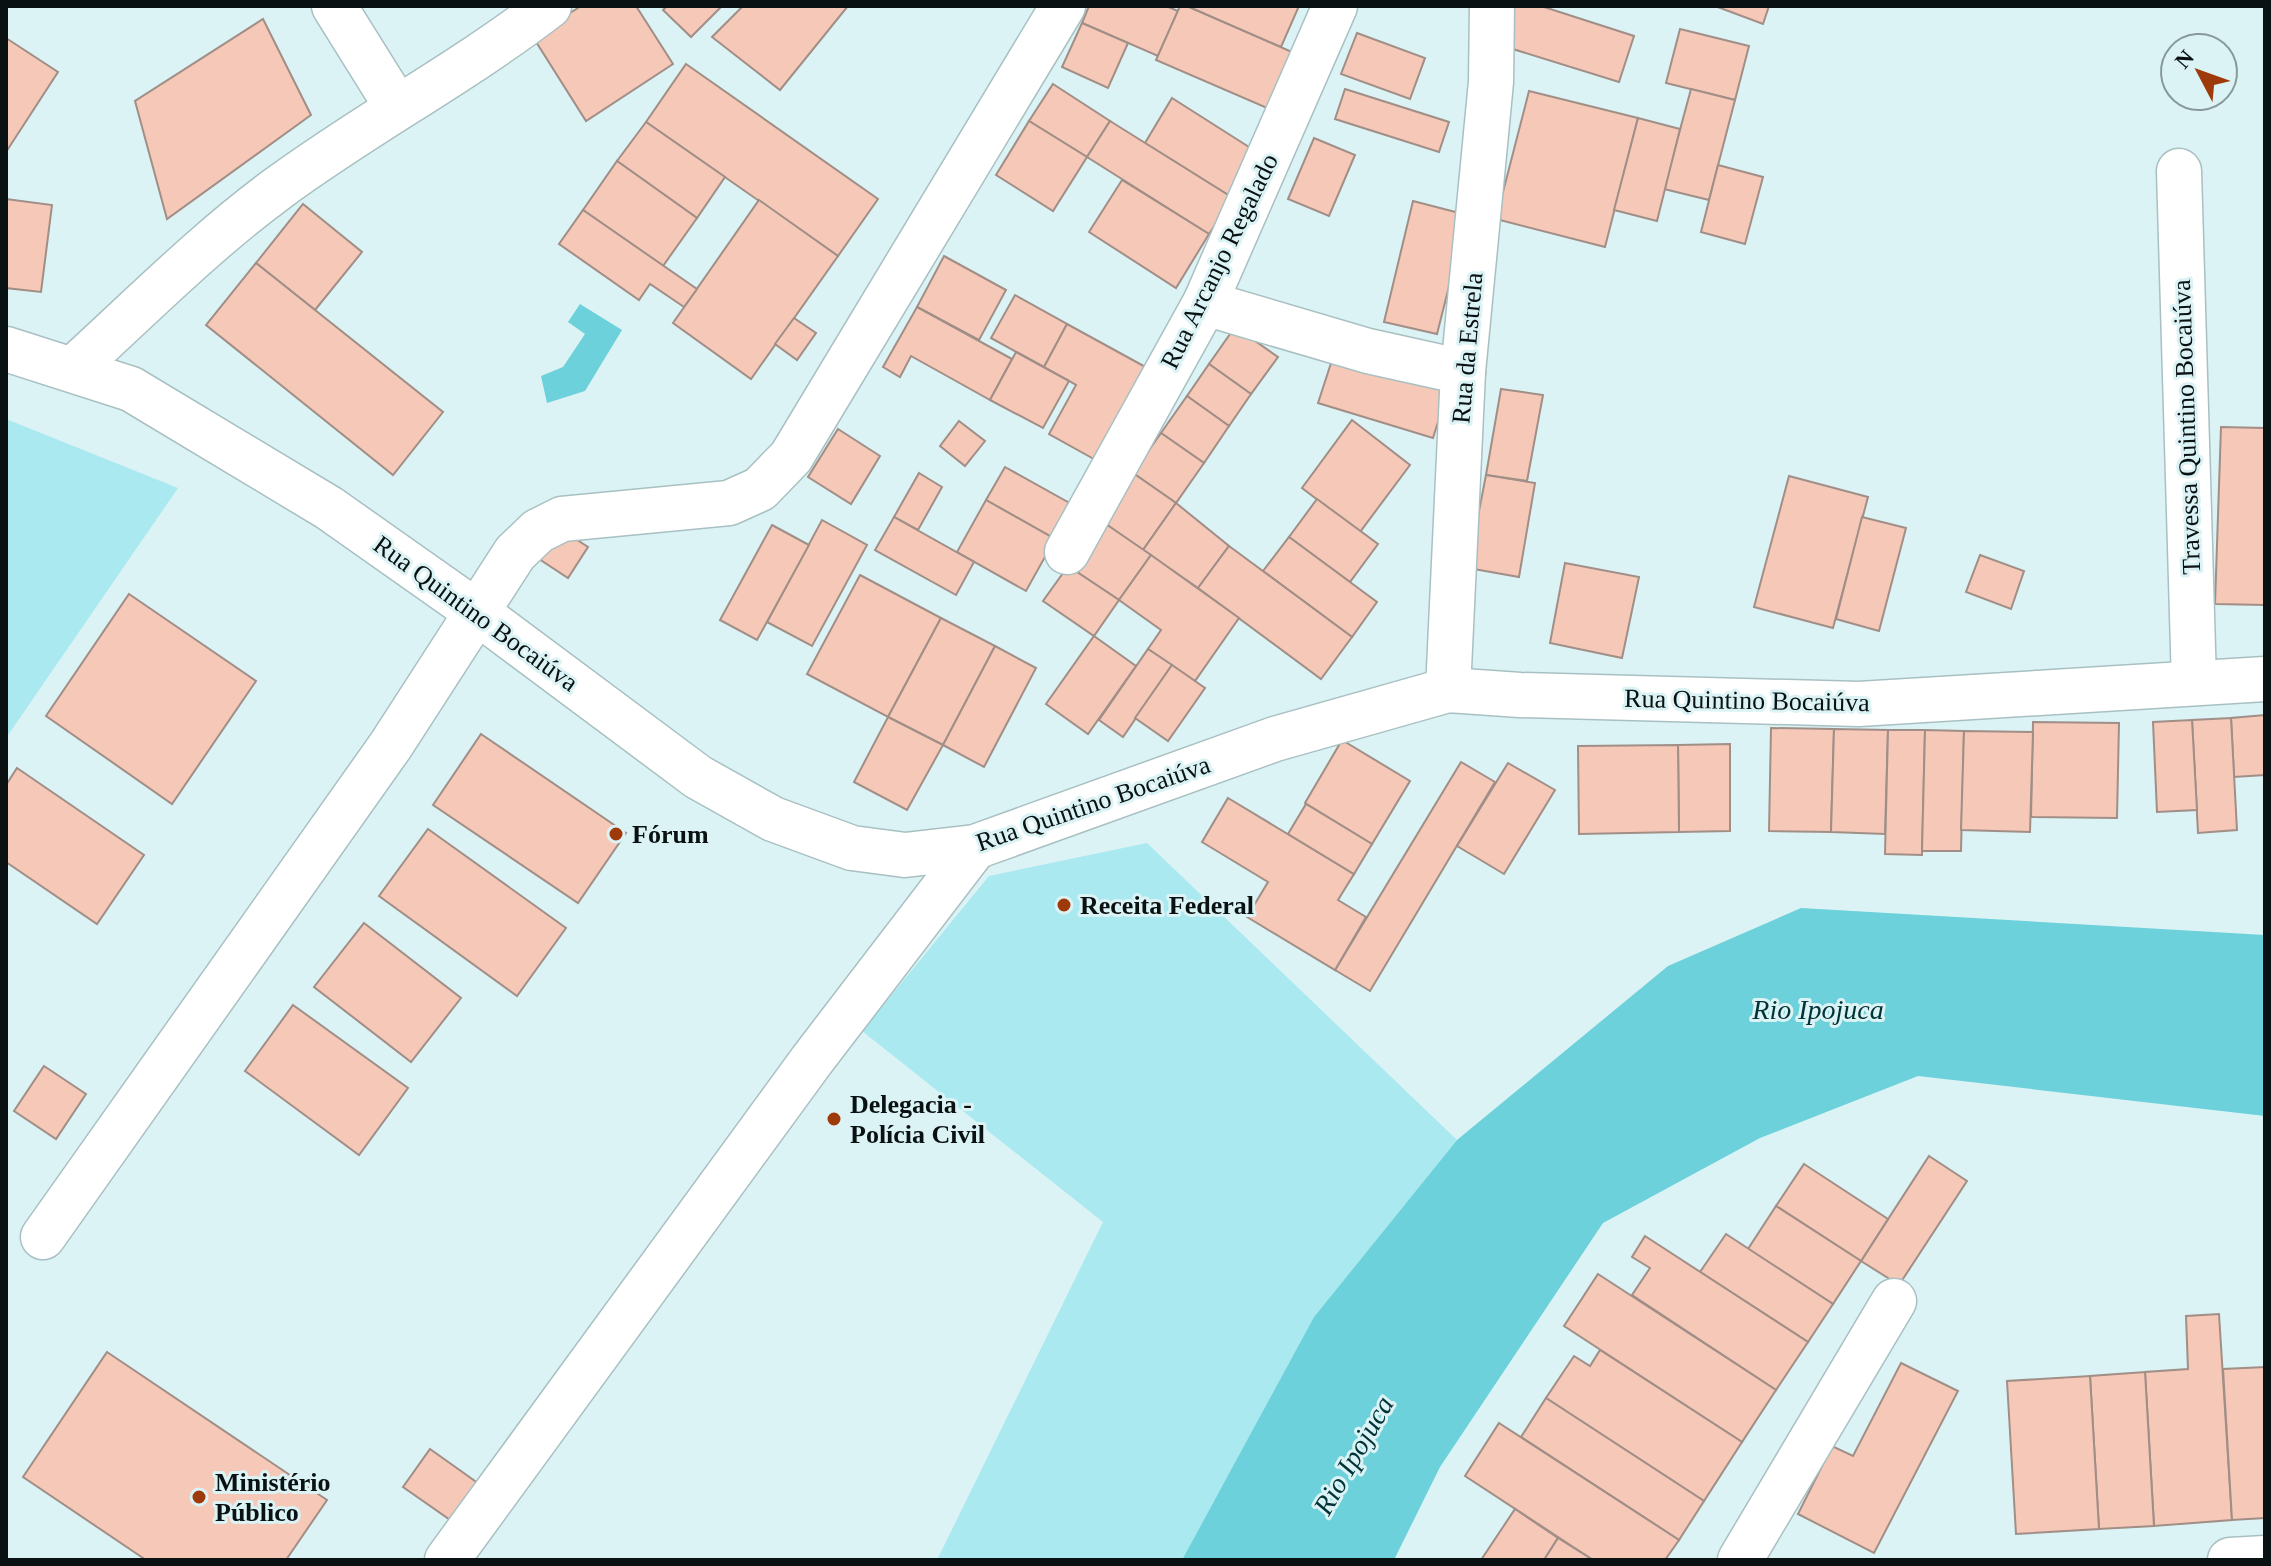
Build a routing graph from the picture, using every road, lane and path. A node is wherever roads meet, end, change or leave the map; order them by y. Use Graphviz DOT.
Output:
graph roads {
  1 [pos="334,6"];
  2 [pos="549,6"];
  3 [pos="1063,6"];
  4 [pos="1335,6"];
  5 [pos="1492,6"];
  6 [pos="397,107"];
  7 [pos="2179,171"];
  8 [pos="1205,303"];
  9 [pos="6,349"];
  10 [pos="73,369"];
  11 [pos="1463,372"];
  12 [pos="1067,552"];
  13 [pos="478,613"];
  14 [pos="2265,679"];
  15 [pos="2194,683"];
  16 [pos="1448,690"];
  17 [pos="975,847"];
  18 [pos="43,1237"];
  19 [pos="1894,1301"];
  20 [pos="2265,1558"];
  21 [pos="447,1560"];
  22 [pos="1740,1560"];
  23 [pos="2230,1560"];
  1 -- 6 [label="street"];
  2 -- 6 [label="street"];
  3 -- 13 [label="street"];
  4 -- 8 [label="street, Rua Arcanjo Regalado"];
  5 -- 11 [label="street, Rua da Estrela"];
  6 -- 10 [label="street"];
  7 -- 15 [label="street, Travessa Quintino Bocaiúva"];
  8 -- 11 [label="street"];
  8 -- 12 [label="street, Rua Arcanjo Regalado"];
  9 -- 10 [label="street, Rua Quintino Bocaiúva"];
  10 -- 13 [label="street, Rua Quintino Bocaiúva"];
  11 -- 16 [label="street, Rua da Estrela"];
  13 -- 17 [label="street, Rua Quintino Bocaiúva"];
  13 -- 18 [label="street"];
  14 -- 15 [label="street, Rua Quintino Bocaiúva"];
  15 -- 16 [label="street, Rua Quintino Bocaiúva"];
  16 -- 17 [label="street, Rua Quintino Bocaiúva"];
  17 -- 21 [label="street"];
  19 -- 22 [label="street"];
  20 -- 23 [label="street"];
}
